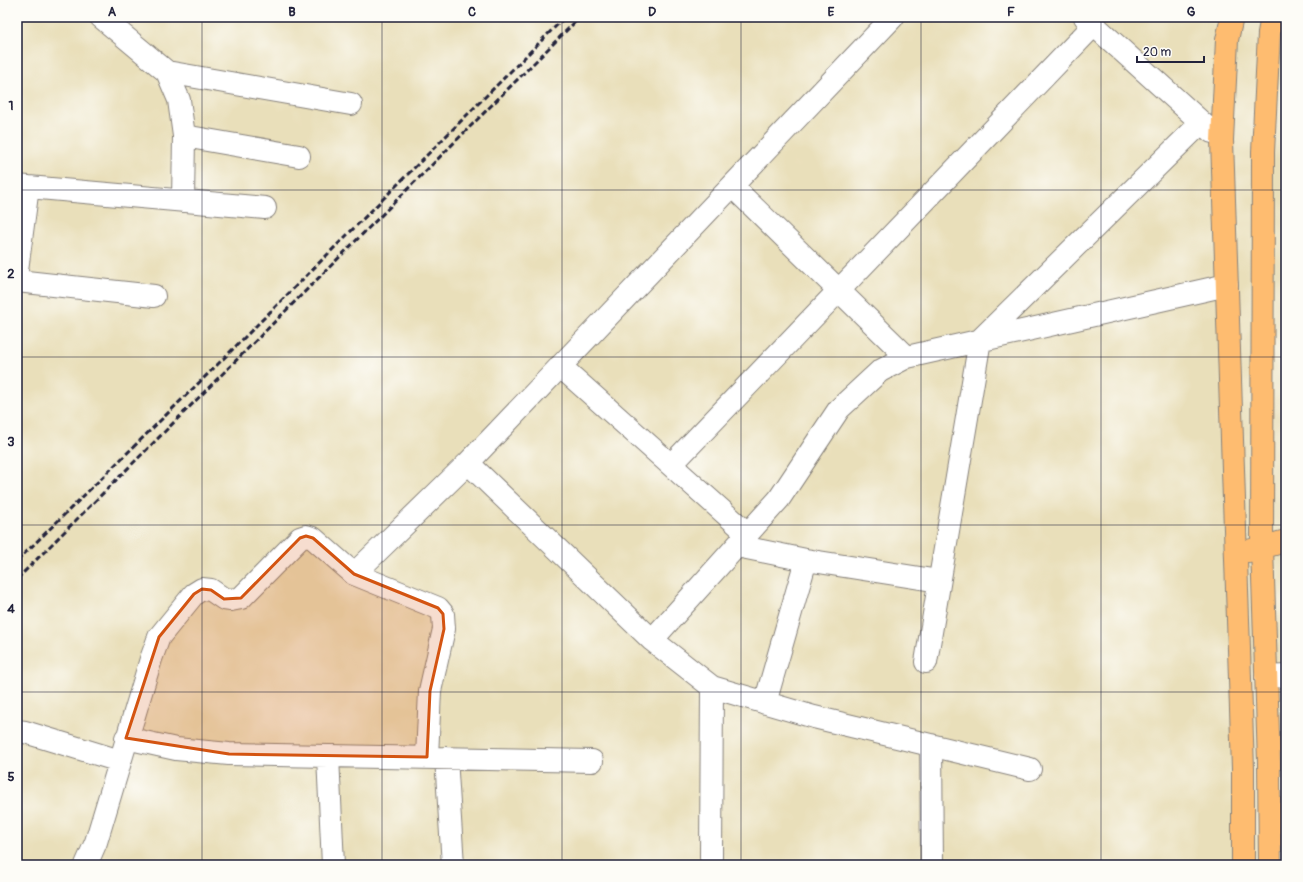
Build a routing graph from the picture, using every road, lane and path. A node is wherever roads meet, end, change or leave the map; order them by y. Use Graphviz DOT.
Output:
graph roads {
  1 [pos="893,17"];
  2 [pos="1232,17"];
  3 [pos="1272,17"];
  4 [pos="103,18"];
  5 [pos="1089,21"];
  6 [pos="167,72"];
  7 [pos="351,104"];
  8 [pos="1201,123"];
  9 [pos="184,136"];
  10 [pos="1222,140"];
  11 [pos="299,156"];
  12 [pos="732,186"];
  13 [pos="23,187"];
  14 [pos="183,201"];
  15 [pos="265,208"];
  16 [pos="17,270"];
  17 [pos="17,281"];
  18 [pos="1227,286"];
  19 [pos="839,290"];
  20 [pos="154,296"];
  21 [pos="980,340"];
  22 [pos="907,357"];
  23 [pos="560,366"];
  24 [pos="468,463"];
  25 [pos="671,465"];
  26 [pos="742,540"];
  27 [pos="1286,541"];
  28 [pos="1262,547"];
  29 [pos="1236,554"];
  30 [pos="806,560"];
  31 [pos="354,574"];
  32 [pos="940,581"];
  33 [pos="652,640"];
  34 [pos="926,662"];
  35 [pos="1276,677"];
  36 [pos="712,687"];
  37 [pos="765,703"];
  38 [pos="17,731"];
  39 [pos="126,738"];
  40 [pos="931,745"];
  41 [pos="328,756"];
  42 [pos="436,758"];
  43 [pos="120,761"];
  44 [pos="592,761"];
  45 [pos="1030,769"];
  46 [pos="711,857"];
  47 [pos="86,865"];
  48 [pos="333,865"];
  49 [pos="453,865"];
  50 [pos="932,865"];
  51 [pos="1242,865"];
  52 [pos="1270,865"];
  1 -- 12 [label="street"];
  2 -- 10 [label="main road"];
  3 -- 28 [label="main road"];
  4 -- 6 [label="street"];
  5 -- 8 [label="street"];
  5 -- 19 [label="street"];
  6 -- 7 [label="street"];
  6 -- 9 [label="street"];
  8 -- 10 [label="street"];
  8 -- 21 [label="street"];
  9 -- 11 [label="street"];
  9 -- 14 [label="street"];
  10 -- 18 [label="main road"];
  12 -- 19 [label="street"];
  12 -- 23 [label="street"];
  13 -- 14 [label="street"];
  13 -- 16 [label="street"];
  14 -- 15 [label="street"];
  17 -- 20 [label="street"];
  18 -- 21 [label="street"];
  18 -- 29 [label="main road"];
  19 -- 22 [label="street"];
  19 -- 25 [label="street"];
  21 -- 22 [label="street"];
  21 -- 32 [label="street"];
  22 -- 26 [label="street"];
  23 -- 24 [label="street"];
  23 -- 25 [label="street"];
  24 -- 31 [label="street"];
  24 -- 33 [label="street"];
  25 -- 26 [label="street"];
  26 -- 30 [label="street"];
  26 -- 33 [label="street"];
  27 -- 28 [label="main road"];
  28 -- 29 [label="main road"];
  28 -- 35 [label="main road"];
  29 -- 51 [label="main road"];
  30 -- 32 [label="street"];
  30 -- 37 [label="street"];
  31 -- 39 [label="street"];
  31 -- 42 [label="street"];
  32 -- 34 [label="street"];
  33 -- 36 [label="street"];
  35 -- 52 [label="main road"];
  36 -- 37 [label="street"];
  36 -- 46 [label="street"];
  37 -- 40 [label="street"];
  38 -- 43 [label="street"];
  39 -- 41 [label="street"];
  39 -- 43 [label="street"];
  40 -- 45 [label="street"];
  40 -- 50 [label="street"];
  41 -- 42 [label="street"];
  41 -- 48 [label="street"];
  42 -- 44 [label="street"];
  42 -- 49 [label="street"];
  43 -- 47 [label="street"];
}
